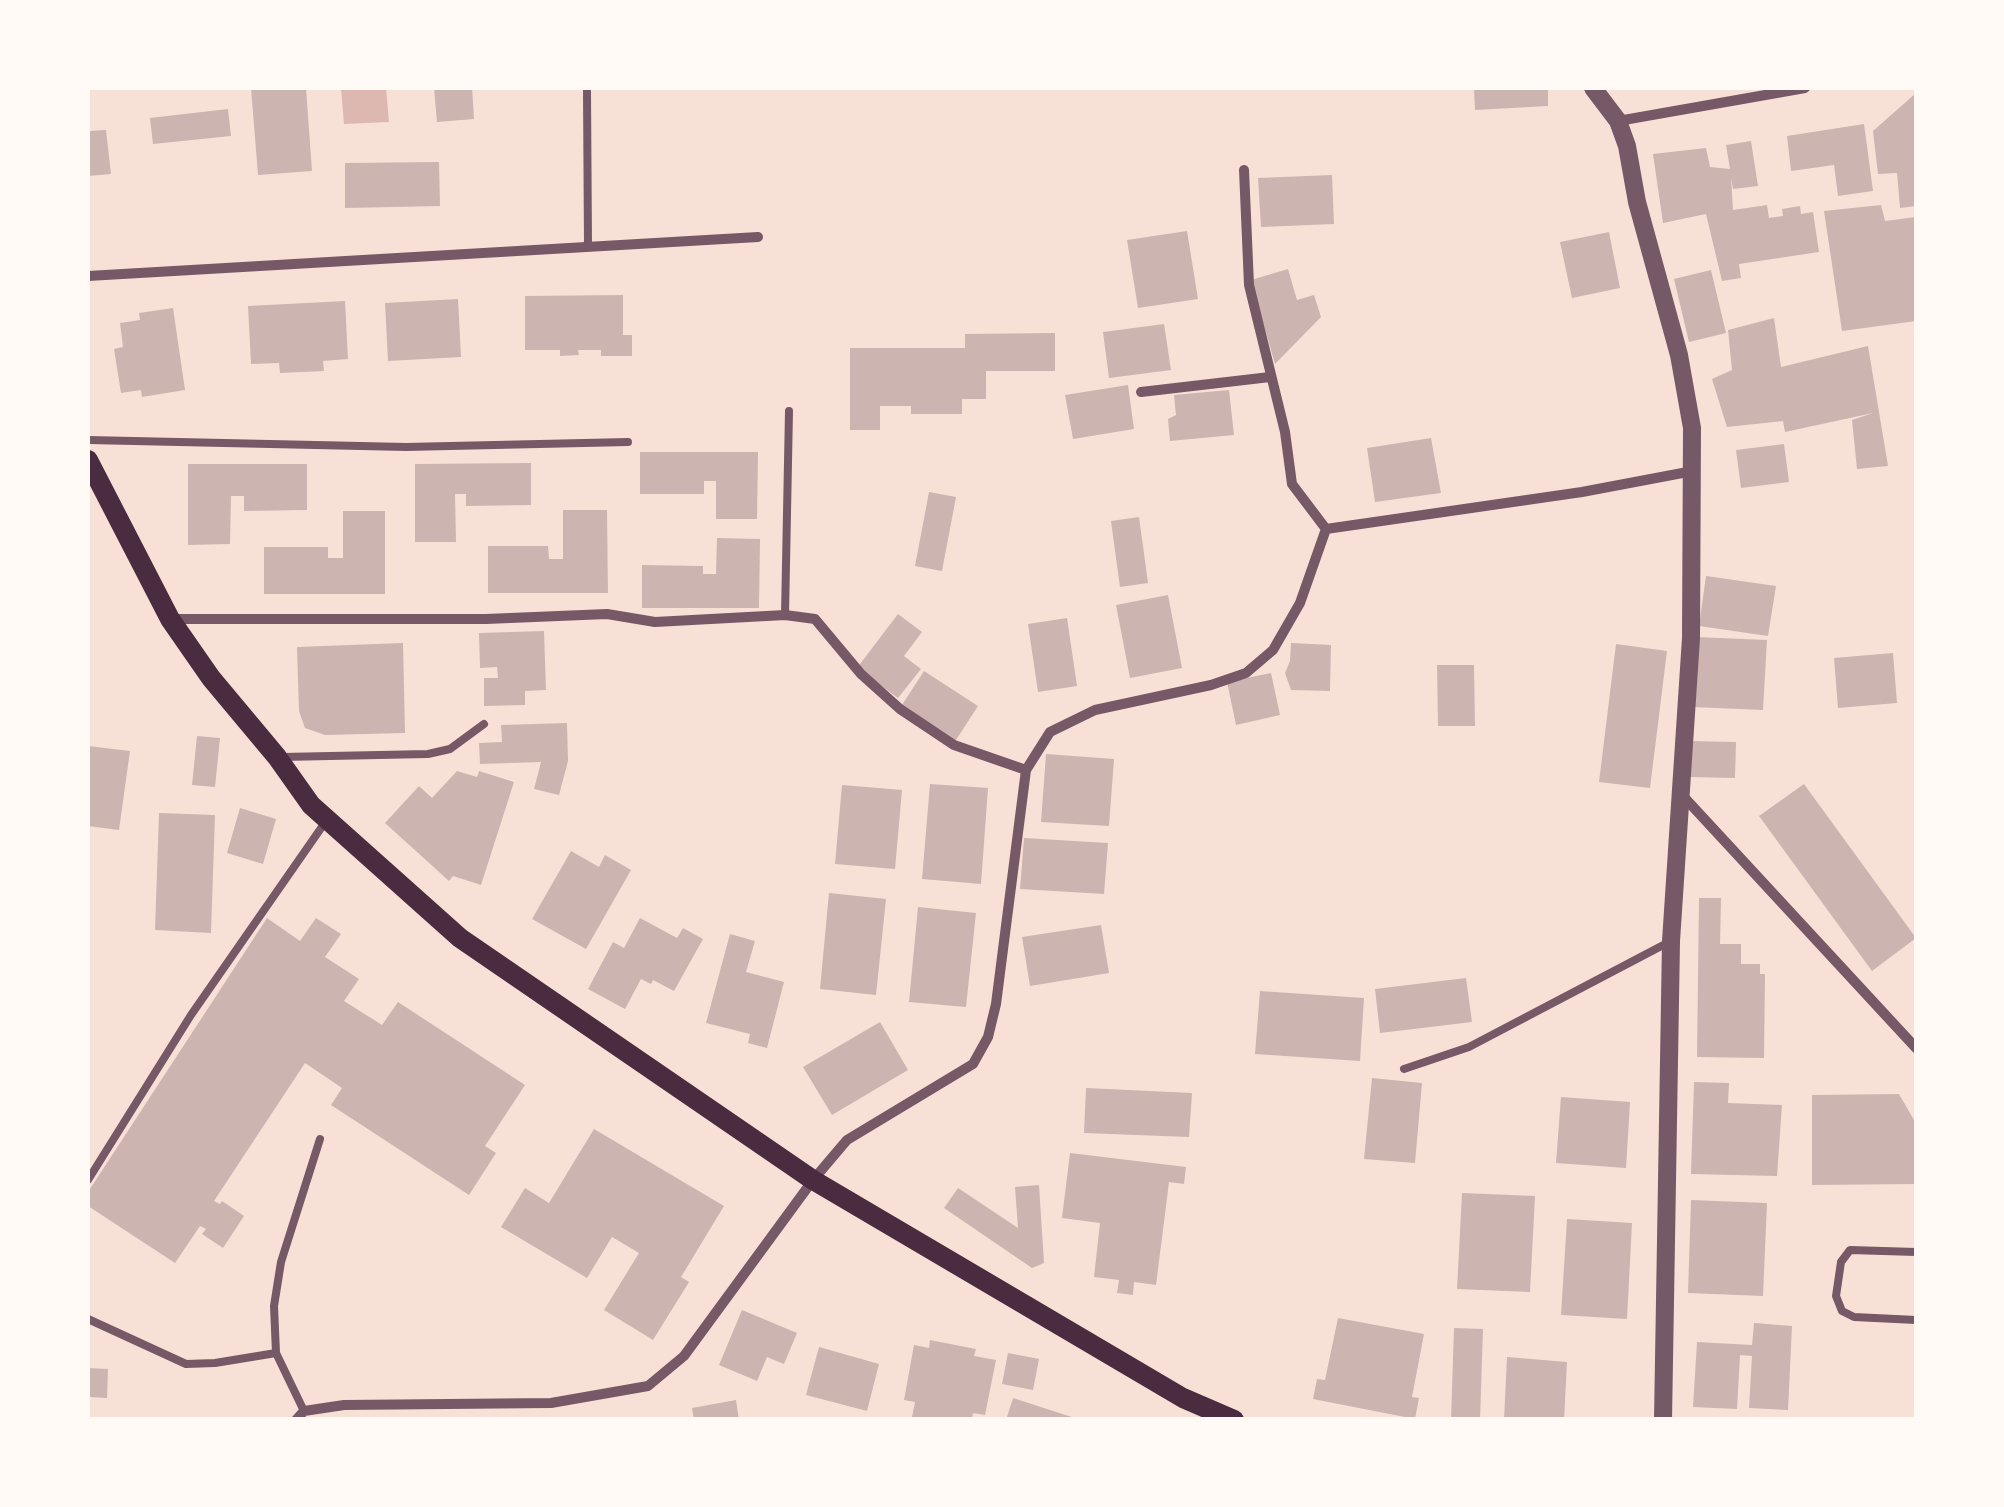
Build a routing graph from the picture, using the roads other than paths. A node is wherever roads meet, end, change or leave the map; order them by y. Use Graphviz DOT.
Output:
graph roads {
  1 [pos="1592,88"];
  2 [pos="1805,88"];
  3 [pos="586,90"];
  4 [pos="1618,121"];
  5 [pos="1244,170"];
  6 [pos="758,237"];
  7 [pos="588,247"];
  8 [pos="88,276"];
  9 [pos="1270,376"];
  10 [pos="1141,392"];
  11 [pos="789,412"];
  12 [pos="88,440"];
  13 [pos="628,442"];
  14 [pos="88,460"];
  15 [pos="1693,471"];
  16 [pos="1326,529"];
  17 [pos="785,615"];
  18 [pos="170,619"];
  19 [pos="484,724"];
  20 [pos="277,757"];
  21 [pos="1026,770"];
  22 [pos="1683,796"];
  23 [pos="328,819"];
  24 [pos="1671,941"];
  25 [pos="1916,1048"];
  26 [pos="1404,1069"];
  27 [pos="320,1139"];
  28 [pos="88,1180"];
  29 [pos="812,1180"];
  30 [pos="1916,1252"];
  31 [pos="88,1319"];
  32 [pos="1916,1320"];
  33 [pos="276,1353"];
  34 [pos="300,1415"];
  35 [pos="1234,1420"];
  36 [pos="1663,1420"];
  1 -- 4 [label="street"];
  2 -- 4 [label="street"];
  3 -- 7 [label="lane"];
  4 -- 15 [label="street"];
  5 -- 9 [label="street"];
  6 -- 7 [label="street"];
  7 -- 8 [label="street"];
  9 -- 10 [label="street"];
  9 -- 16 [label="street"];
  11 -- 17 [label="lane"];
  12 -- 13 [label="lane"];
  14 -- 18 [label="main road"];
  15 -- 16 [label="street"];
  15 -- 22 [label="street"];
  16 -- 21 [label="street"];
  17 -- 18 [label="street"];
  17 -- 21 [label="street"];
  18 -- 20 [label="main road"];
  19 -- 20 [label="lane"];
  20 -- 23 [label="main road"];
  21 -- 29 [label="street"];
  22 -- 24 [label="street"];
  22 -- 25 [label="street"];
  23 -- 28 [label="lane"];
  23 -- 29 [label="main road"];
  24 -- 26 [label="lane"];
  24 -- 36 [label="street"];
  27 -- 33 [label="lane"];
  29 -- 34 [label="street"];
  29 -- 35 [label="main road"];
  30 -- 32 [label="lane"];
  31 -- 33 [label="lane"];
  33 -- 34 [label="lane"];
}
